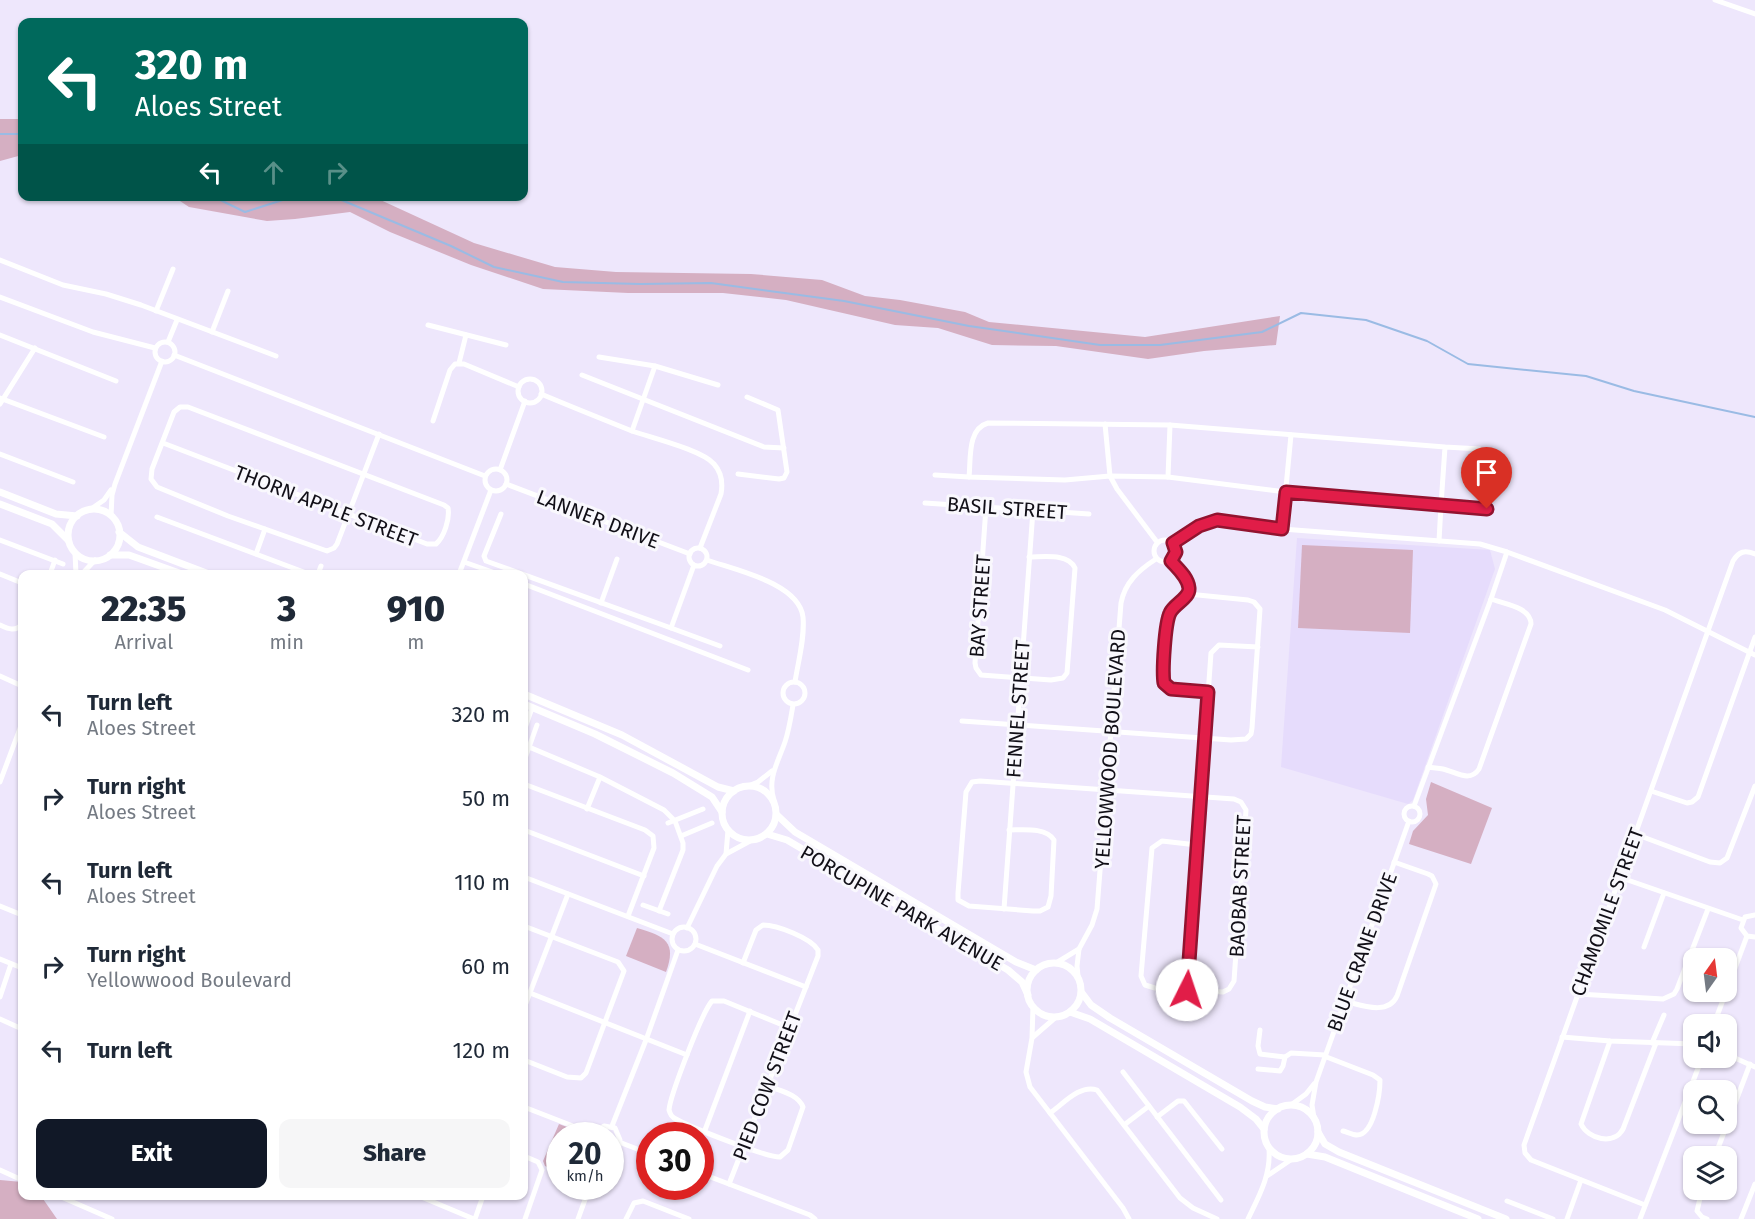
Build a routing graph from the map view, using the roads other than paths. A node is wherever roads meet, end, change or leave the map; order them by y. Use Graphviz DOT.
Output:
graph roads {
  1 [pos="1715,0"];
  2 [pos="1755,14"];
  3 [pos="0,260"];
  4 [pos="173,268"];
  5 [pos="228,291"];
  6 [pos="0,297"];
  7 [pos="156,311"];
  8 [pos="177,320"];
  9 [pos="428,325"];
  10 [pos="212,332"];
  11 [pos="466,334"];
  12 [pos="0,335"];
  13 [pos="168,342"];
  14 [pos="506,345"];
  15 [pos="35,348"];
  16 [pos="155,348"];
  17 [pos="174,356"];
  18 [pos="276,356"];
  19 [pos="599,357"];
  20 [pos="162,361"];
  21 [pos="459,363"];
  22 [pos="655,366"];
  23 [pos="582,375"];
  24 [pos="116,381"];
  25 [pos="718,385"];
  26 [pos="519,387"];
  27 [pos="541,394"];
  28 [pos="747,397"];
  29 [pos="1,400"];
  30 [pos="643,400"];
  31 [pos="525,401"];
  32 [pos="433,421"];
  33 [pos="1105,424"];
  34 [pos="1170,425"];
  35 [pos="632,431"];
  36 [pos="379,434"];
  37 [pos="1291,435"];
  38 [pos="104,437"];
  39 [pos="163,443"];
  40 [pos="1445,447"];
  41 [pos="784,448"];
  42 [pos="1480,449"];
  43 [pos="0,454"];
  44 [pos="500,470"];
  45 [pos="738,474"];
  46 [pos="364,475"];
  47 [pos="934,475"];
  48 [pos="486,476"];
  49 [pos="1110,476"];
  50 [pos="969,477"];
  51 [pos="1168,477"];
  52 [pos="73,482"];
  53 [pos="115,484"];
  54 [pos="506,484"];
  55 [pos="491,490"];
  56 [pos="0,492"];
  57 [pos="1286,492"];
  58 [pos="925,503"];
  59 [pos="0,504"];
  60 [pos="1441,505"];
  61 [pos="986,507"];
  62 [pos="91,509"];
  63 [pos="1487,509"];
  64 [pos="1033,510"];
  65 [pos="501,514"];
  66 [pos="1089,514"];
  67 [pos="348,515"];
  68 [pos="77,516"];
  69 [pos="111,516"];
  70 [pos="156,517"];
  71 [pos="265,528"];
  72 [pos="1282,529"];
  73 [pos="119,532"];
  74 [pos="0,540"];
  75 [pos="1439,541"];
  76 [pos="69,542"];
  77 [pos="1157,542"];
  78 [pos="1173,543"];
  79 [pos="700,548"];
  80 [pos="1507,552"];
  81 [pos="75,553"];
  82 [pos="256,554"];
  83 [pos="690,554"];
  84 [pos="1755,554"];
  85 [pos="110,555"];
  86 [pos="1029,557"];
  87 [pos="617,559"];
  88 [pos="1156,559"];
  89 [pos="54,560"];
  90 [pos="95,560"];
  91 [pos="707,560"];
  92 [pos="1171,561"];
  93 [pos="464,562"];
  94 [pos="63,564"];
  95 [pos="694,565"];
  96 [pos="321,566"];
  97 [pos="51,570"];
  98 [pos="76,570"];
  99 [pos="86,570"];
  100 [pos="171,570"];
  101 [pos="198,570"];
  102 [pos="298,570"];
  103 [pos="320,570"];
  104 [pos="461,570"];
  105 [pos="487,570"];
  106 [pos="511,570"];
  107 [pos="0,574"];
  108 [pos="528,576"];
  109 [pos="18,581"];
  110 [pos="528,586"];
  111 [pos="1188,594"];
  112 [pos="1491,599"];
  113 [pos="601,603"];
  114 [pos="0,625"];
  115 [pos="18,627"];
  116 [pos="671,628"];
  117 [pos="1708,632"];
  118 [pos="1755,637"];
  119 [pos="720,646"];
  120 [pos="1258,647"];
  121 [pos="1752,654"];
  122 [pos="748,670"];
  123 [pos="0,676"];
  124 [pos="1020,679"];
  125 [pos="795,682"];
  126 [pos="18,684"];
  127 [pos="1208,692"];
  128 [pos="528,696"];
  129 [pos="793,705"];
  130 [pos="528,706"];
  131 [pos="532,708"];
  132 [pos="528,720"];
  133 [pos="962,721"];
  134 [pos="537,725"];
  135 [pos="1017,725"];
  136 [pos="1110,732"];
  137 [pos="18,734"];
  138 [pos="1205,738"];
  139 [pos="529,747"];
  140 [pos="1431,759"];
  141 [pos="1428,767"];
  142 [pos="1442,768"];
  143 [pos="773,770"];
  144 [pos="600,777"];
  145 [pos="0,782"];
  146 [pos="1013,783"];
  147 [pos="528,786"];
  148 [pos="748,786"];
  149 [pos="1755,786"];
  150 [pos="1107,790"];
  151 [pos="734,791"];
  152 [pos="1651,791"];
  153 [pos="1201,797"];
  154 [pos="774,801"];
  155 [pos="1414,806"];
  156 [pos="587,809"];
  157 [pos="703,809"];
  158 [pos="722,812"];
  159 [pos="777,815"];
  160 [pos="675,820"];
  161 [pos="1409,821"];
  162 [pos="668,823"];
  163 [pos="712,824"];
  164 [pos="728,830"];
  165 [pos="1009,830"];
  166 [pos="528,832"];
  167 [pos="767,834"];
  168 [pos="1635,834"];
  169 [pos="681,836"];
  170 [pos="752,840"];
  171 [pos="1197,846"];
  172 [pos="726,854"];
  173 [pos="1395,862"];
  174 [pos="644,876"];
  175 [pos="1619,877"];
  176 [pos="528,879"];
  177 [pos="1664,893"];
  178 [pos="568,894"];
  179 [pos="643,904"];
  180 [pos="0,906"];
  181 [pos="1004,909"];
  182 [pos="1708,909"];
  183 [pos="659,911"];
  184 [pos="18,913"];
  185 [pos="668,914"];
  186 [pos="1755,915"];
  187 [pos="628,916"];
  188 [pos="1743,920"];
  189 [pos="528,928"];
  190 [pos="687,928"];
  191 [pos="673,934"];
  192 [pos="1747,936"];
  193 [pos="552,937"];
  194 [pos="1755,938"];
  195 [pos="695,944"];
  196 [pos="1644,947"];
  197 [pos="1079,949"];
  198 [pos="678,950"];
  199 [pos="0,959"];
  200 [pos="743,963"];
  201 [pos="1056,963"];
  202 [pos="11,964"];
  203 [pos="18,967"];
  204 [pos="1036,970"];
  205 [pos="1078,976"];
  206 [pos="806,987"];
  207 [pos="1187,990"];
  208 [pos="530,993"];
  209 [pos="1082,993"];
  210 [pos="1028,994"];
  211 [pos="1578,994"];
  212 [pos="0,997"];
  213 [pos="528,998"];
  214 [pos="1344,1000"];
  215 [pos="1033,1007"];
  216 [pos="750,1011"];
  217 [pos="1070,1012"];
  218 [pos="1718,1014"];
  219 [pos="1665,1015"];
  220 [pos="1056,1017"];
  221 [pos="0,1019"];
  222 [pos="604,1023"];
  223 [pos="18,1027"];
  224 [pos="790,1028"];
  225 [pos="1260,1030"];
  226 [pos="1562,1037"];
  227 [pos="1032,1038"];
  228 [pos="646,1040"];
  229 [pos="1610,1041"];
  230 [pos="1654,1043"];
  231 [pos="1683,1044"];
  232 [pos="687,1055"];
  233 [pos="1324,1056"];
  234 [pos="1285,1057"];
  235 [pos="1737,1058"];
  236 [pos="528,1062"];
  237 [pos="1753,1065"];
  238 [pos="1698,1068"];
  239 [pos="1258,1069"];
  240 [pos="1123,1072"];
  241 [pos="1316,1082"];
  242 [pos="768,1086"];
  243 [pos="1292,1105"];
  244 [pos="1149,1106"];
  245 [pos="528,1109"];
  246 [pos="1278,1109"];
  247 [pos="1050,1113"];
  248 [pos="1157,1117"];
  249 [pos="1314,1118"];
  250 [pos="563,1122"];
  251 [pos="614,1122"];
  252 [pos="684,1122"];
  253 [pos="708,1122"];
  254 [pos="1124,1125"];
  255 [pos="1264,1129"];
  256 [pos="1343,1131"];
  257 [pos="1318,1132"];
  258 [pos="714,1134"];
  259 [pos="744,1146"];
  260 [pos="1719,1146"];
  261 [pos="1222,1149"];
  262 [pos="1269,1149"];
  263 [pos="1306,1155"];
  264 [pos="528,1158"];
  265 [pos="1292,1159"];
  266 [pos="0,1170"];
  267 [pos="1268,1176"];
  268 [pos="18,1178"];
  269 [pos="714,1178"];
  270 [pos="1581,1180"];
  271 [pos="729,1184"];
  272 [pos="1755,1184"];
  273 [pos="68,1200"];
  274 [pos="433,1200"];
  275 [pos="481,1200"];
  276 [pos="585,1200"];
  277 [pos="1221,1200"];
  278 [pos="1700,1200"];
  279 [pos="1508,1202"];
  280 [pos="1645,1205"];
  281 [pos="677,1217"];
  282 [pos="1744,1218"];
  283 [pos="112,1219"];
  284 [pos="474,1219"];
  285 [pos="525,1219"];
  286 [pos="578,1219"];
  287 [pos="626,1219"];
  288 [pos="689,1219"];
  289 [pos="815,1219"];
  290 [pos="1129,1219"];
  291 [pos="1216,1219"];
  292 [pos="1248,1219"];
  293 [pos="1478,1219"];
  294 [pos="1506,1219"];
  295 [pos="1553,1219"];
  296 [pos="1567,1219"];
  297 [pos="1640,1219"];
  298 [pos="1707,1219"];
  1 -- 2 [label="street"];
  3 -- 7 [label="street"];
  4 -- 7 [label="street"];
  5 -- 10 [label="street"];
  6 -- 16 [label="street"];
  7 -- 8 [label="street"];
  8 -- 10 [label="street"];
  8 -- 13 [label="street"];
  9 -- 11 [label="street"];
  10 -- 18 [label="street"];
  11 -- 14 [label="street"];
  11 -- 21 [label="street"];
  12 -- 15 [label="street"];
  13 -- 16 [label="street"];
  13 -- 17 [label="street"];
  15 -- 24 [label="street"];
  15 -- 29 [label="street"];
  16 -- 20 [label="street"];
  17 -- 20 [label="street"];
  17 -- 36 [label="street"];
  19 -- 22 [label="street"];
  20 -- 53 [label="street"];
  21 -- 26 [label="street"];
  21 -- 32 [label="street"];
  22 -- 25 [label="street"];
  22 -- 30 [label="street"];
  23 -- 30 [label="street"];
  26 -- 27 [label="street"];
  26 -- 31 [label="street"];
  27 -- 31 [label="street"];
  27 -- 35 [label="street"];
  28 -- 41 [label="street"];
  29 -- 38 [label="street"];
  30 -- 35 [label="street"];
  30 -- 41 [label="street"];
  31 -- 44 [label="street"];
  33 -- 34 [label="street"];
  33 -- 49 [label="street"];
  33 -- 50 [label="street"];
  34 -- 37 [label="street"];
  34 -- 51 [label="street"];
  35 -- 79 [label="street"];
  36 -- 46 [label="street"];
  36 -- 48 [label="street"];
  37 -- 40 [label="street"];
  37 -- 57 [label="street"];
  39 -- 46 [label="street"];
  39 -- 67 [label="street, THORN APPLE STREET"];
  39 -- 71 [label="street"];
  40 -- 42 [label="street"];
  40 -- 60 [label="street"];
  41 -- 45 [label="street"];
  43 -- 52 [label="street"];
  44 -- 48 [label="street"];
  44 -- 54 [label="street"];
  46 -- 67 [label="street"];
  46 -- 67 [label="street, THORN APPLE STREET"];
  47 -- 50 [label="street"];
  48 -- 55 [label="street"];
  49 -- 50 [label="street"];
  49 -- 51 [label="street"];
  49 -- 77 [label="street"];
  51 -- 57 [label="street"];
  53 -- 62 [label="street"];
  53 -- 69 [label="street"];
  54 -- 55 [label="street"];
  54 -- 83 [label="street, LANNER DRIVE"];
  55 -- 93 [label="street"];
  56 -- 68 [label="street"];
  57 -- 60 [label="street"];
  57 -- 72 [label="street"];
  58 -- 61 [label="street, BASIL STREET"];
  59 -- 76 [label="street"];
  60 -- 63 [label="street"];
  60 -- 75 [label="street"];
  61 -- 64 [label="street, BASIL STREET"];
  61 -- 124 [label="street, BAY STREET"];
  62 -- 68 [label="street"];
  62 -- 69 [label="street"];
  64 -- 66 [label="street, BASIL STREET"];
  64 -- 86 [label="street, FENNEL STREET"];
  65 -- 106 [label="street"];
  67 -- 71 [label="street"];
  68 -- 76 [label="street"];
  69 -- 73 [label="street"];
  70 -- 82 [label="street"];
  71 -- 82 [label="street"];
  72 -- 75 [label="street"];
  72 -- 78 [label="street"];
  73 -- 85 [label="street"];
  73 -- 101 [label="street"];
  74 -- 89 [label="street"];
  75 -- 80 [label="street"];
  76 -- 81 [label="street"];
  77 -- 78 [label="street"];
  77 -- 88 [label="street"];
  78 -- 92 [label="street"];
  79 -- 83 [label="street"];
  79 -- 91 [label="street"];
  80 -- 112 [label="street"];
  80 -- 117 [label="street"];
  81 -- 90 [label="street"];
  81 -- 98 [label="street"];
  82 -- 102 [label="street"];
  83 -- 95 [label="street"];
  84 -- 117 [label="street, CHAMOMILE STREET"];
  85 -- 90 [label="street"];
  85 -- 100 [label="street"];
  86 -- 124 [label="street, FENNEL STREET"];
  86 -- 124 [label="street, BAY STREET"];
  87 -- 113 [label="street"];
  88 -- 92 [label="street"];
  88 -- 136 [label="street, YELLOWWOOD BOULEVARD"];
  89 -- 94 [label="street"];
  89 -- 97 [label="street"];
  90 -- 99 [label="street"];
  91 -- 95 [label="street"];
  91 -- 125 [label="street"];
  92 -- 111 [label="street"];
  93 -- 104 [label="street"];
  93 -- 105 [label="street"];
  95 -- 116 [label="street"];
  96 -- 103 [label="street"];
  107 -- 109 [label="street"];
  108 -- 113 [label="street"];
  110 -- 122 [label="street"];
  111 -- 120 [label="street"];
  111 -- 127 [label="street"];
  112 -- 140 [label="street"];
  112 -- 142 [label="street"];
  113 -- 116 [label="street"];
  114 -- 115 [label="street"];
  116 -- 119 [label="street"];
  117 -- 121 [label="street"];
  117 -- 152 [label="street, CHAMOMILE STREET"];
  118 -- 121 [label="street"];
  120 -- 127 [label="street"];
  120 -- 138 [label="street"];
  121 -- 152 [label="street"];
  123 -- 126 [label="street"];
  124 -- 135 [label="street, FENNEL STREET"];
  125 -- 129 [label="street"];
  125 -- 129 [label="street"];
  127 -- 138 [label="street"];
  128 -- 151 [label="street"];
  129 -- 143 [label="street"];
  130 -- 131 [label="street"];
  131 -- 132 [label="street"];
  131 -- 158 [label="street"];
  133 -- 135 [label="street"];
  134 -- 139 [label="street"];
  135 -- 136 [label="street"];
  135 -- 146 [label="street, FENNEL STREET"];
  136 -- 138 [label="street"];
  136 -- 150 [label="street, YELLOWWOOD BOULEVARD"];
  137 -- 145 [label="street"];
  138 -- 153 [label="street"];
  139 -- 144 [label="street"];
  140 -- 141 [label="street"];
  140 -- 142 [label="street"];
  141 -- 142 [label="street"];
  141 -- 155 [label="street"];
  143 -- 148 [label="street"];
  143 -- 154 [label="street"];
  144 -- 156 [label="street"];
  144 -- 160 [label="street"];
  146 -- 150 [label="street"];
  146 -- 165 [label="street, FENNEL STREET"];
  146 -- 181 [label="street"];
  147 -- 156 [label="street"];
  148 -- 151 [label="street"];
  148 -- 154 [label="street"];
  149 -- 168 [label="street"];
  150 -- 153 [label="street"];
  150 -- 197 [label="street, YELLOWWOOD BOULEVARD"];
  151 -- 158 [label="street"];
  152 -- 168 [label="street, CHAMOMILE STREET"];
  153 -- 171 [label="street"];
  153 -- 207 [label="street, BAOBAB STREET"];
  154 -- 159 [label="street"];
  155 -- 161 [label="street"];
  155 -- 161 [label="street"];
  156 -- 174 [label="street"];
  157 -- 160 [label="street"];
  158 -- 164 [label="street"];
  159 -- 167 [label="street"];
  159 -- 204 [label="street, PORCUPINE PARK AVENUE"];
  160 -- 162 [label="street"];
  160 -- 169 [label="street"];
  161 -- 173 [label="street, BLUE CRANE DRIVE"];
  163 -- 169 [label="street"];
  164 -- 170 [label="street"];
  164 -- 172 [label="street"];
  165 -- 181 [label="street, FENNEL STREET"];
  165 -- 181 [label="street"];
  166 -- 174 [label="street"];
  167 -- 170 [label="street"];
  167 -- 210 [label="street, PORCUPINE PARK AVENUE"];
  168 -- 175 [label="street, CHAMOMILE STREET"];
  169 -- 183 [label="street"];
  170 -- 172 [label="street"];
  171 -- 207 [label="street"];
  171 -- 207 [label="street, BAOBAB STREET"];
  172 -- 190 [label="street"];
  173 -- 214 [label="street, BLUE CRANE DRIVE"];
  173 -- 214 [label="street"];
  174 -- 187 [label="street"];
  175 -- 177 [label="street"];
  175 -- 211 [label="street, CHAMOMILE STREET"];
  176 -- 178 [label="street"];
  177 -- 182 [label="street"];
  177 -- 196 [label="street"];
  178 -- 187 [label="street"];
  178 -- 193 [label="street"];
  179 -- 183 [label="street"];
  180 -- 184 [label="street"];
  182 -- 188 [label="street"];
  182 -- 211 [label="street"];
  183 -- 185 [label="street"];
  186 -- 188 [label="street"];
  187 -- 191 [label="street"];
  188 -- 192 [label="street"];
  189 -- 193 [label="street"];
  190 -- 191 [label="street"];
  190 -- 195 [label="street"];
  191 -- 198 [label="street"];
  192 -- 194 [label="street"];
  192 -- 218 [label="street"];
  193 -- 208 [label="street"];
  193 -- 222 [label="street"];
  195 -- 198 [label="street"];
  195 -- 200 [label="street"];
  197 -- 201 [label="street"];
  197 -- 205 [label="street, YELLOWWOOD BOULEVARD"];
  198 -- 228 [label="street"];
  199 -- 202 [label="street"];
  200 -- 206 [label="street"];
  200 -- 206 [label="street, PIED COW STREET"];
  201 -- 204 [label="street"];
  201 -- 205 [label="street"];
  202 -- 203 [label="street"];
  202 -- 212 [label="street"];
  204 -- 210 [label="street"];
  205 -- 209 [label="street"];
  206 -- 224 [label="street, PIED COW STREET"];
  208 -- 213 [label="street"];
  208 -- 222 [label="street"];
  209 -- 217 [label="street"];
  209 -- 246 [label="street"];
  210 -- 215 [label="street"];
  211 -- 226 [label="street, CHAMOMILE STREET"];
  214 -- 233 [label="street, BLUE CRANE DRIVE"];
  215 -- 220 [label="street"];
  215 -- 227 [label="street"];
  216 -- 224 [label="street"];
  216 -- 232 [label="street"];
  216 -- 253 [label="street"];
  217 -- 220 [label="street"];
  217 -- 255 [label="street"];
  219 -- 230 [label="street"];
  220 -- 227 [label="street"];
  221 -- 223 [label="street"];
  222 -- 228 [label="street"];
  222 -- 236 [label="street"];
  224 -- 242 [label="street, PIED COW STREET"];
  225 -- 234 [label="street"];
  226 -- 229 [label="street"];
  226 -- 270 [label="street, CHAMOMILE STREET"];
  227 -- 247 [label="street"];
  228 -- 232 [label="street"];
  228 -- 251 [label="street"];
  229 -- 230 [label="street"];
  229 -- 230 [label="street"];
  230 -- 231 [label="street"];
  232 -- 252 [label="street"];
  233 -- 234 [label="street"];
  233 -- 241 [label="street, BLUE CRANE DRIVE"];
  233 -- 256 [label="street"];
  234 -- 239 [label="street"];
  235 -- 237 [label="street"];
  237 -- 260 [label="street"];
  238 -- 280 [label="street"];
  240 -- 244 [label="street"];
  241 -- 243 [label="street, BLUE CRANE DRIVE"];
  241 -- 249 [label="street, BLUE CRANE DRIVE"];
  242 -- 259 [label="street, PIED COW STREET"];
  242 -- 259 [label="street"];
  243 -- 246 [label="street"];
  243 -- 249 [label="street"];
  244 -- 248 [label="street"];
  244 -- 254 [label="street"];
  245 -- 250 [label="street"];
  246 -- 255 [label="street"];
  247 -- 254 [label="street"];
  247 -- 290 [label="street"];
  248 -- 261 [label="street"];
  248 -- 277 [label="street"];
  249 -- 257 [label="street"];
  254 -- 291 [label="street"];
  255 -- 262 [label="street"];
  257 -- 263 [label="street"];
  257 -- 294 [label="street"];
  258 -- 259 [label="street"];
  259 -- 271 [label="street, PIED COW STREET"];
  262 -- 265 [label="street"];
  262 -- 267 [label="street"];
  263 -- 265 [label="street"];
  263 -- 293 [label="street"];
  264 -- 285 [label="street"];
  265 -- 267 [label="street"];
  266 -- 268 [label="street"];
  267 -- 292 [label="street"];
  269 -- 271 [label="street"];
  270 -- 280 [label="street, CHAMOMILE STREET"];
  270 -- 296 [label="street"];
  271 -- 289 [label="street"];
  272 -- 282 [label="street"];
  273 -- 283 [label="street"];
  274 -- 284 [label="street"];
  275 -- 284 [label="street"];
  276 -- 286 [label="street"];
  278 -- 298 [label="street"];
  279 -- 295 [label="street"];
  280 -- 297 [label="street"];
  281 -- 287 [label="street"];
  281 -- 288 [label="street"];
}
